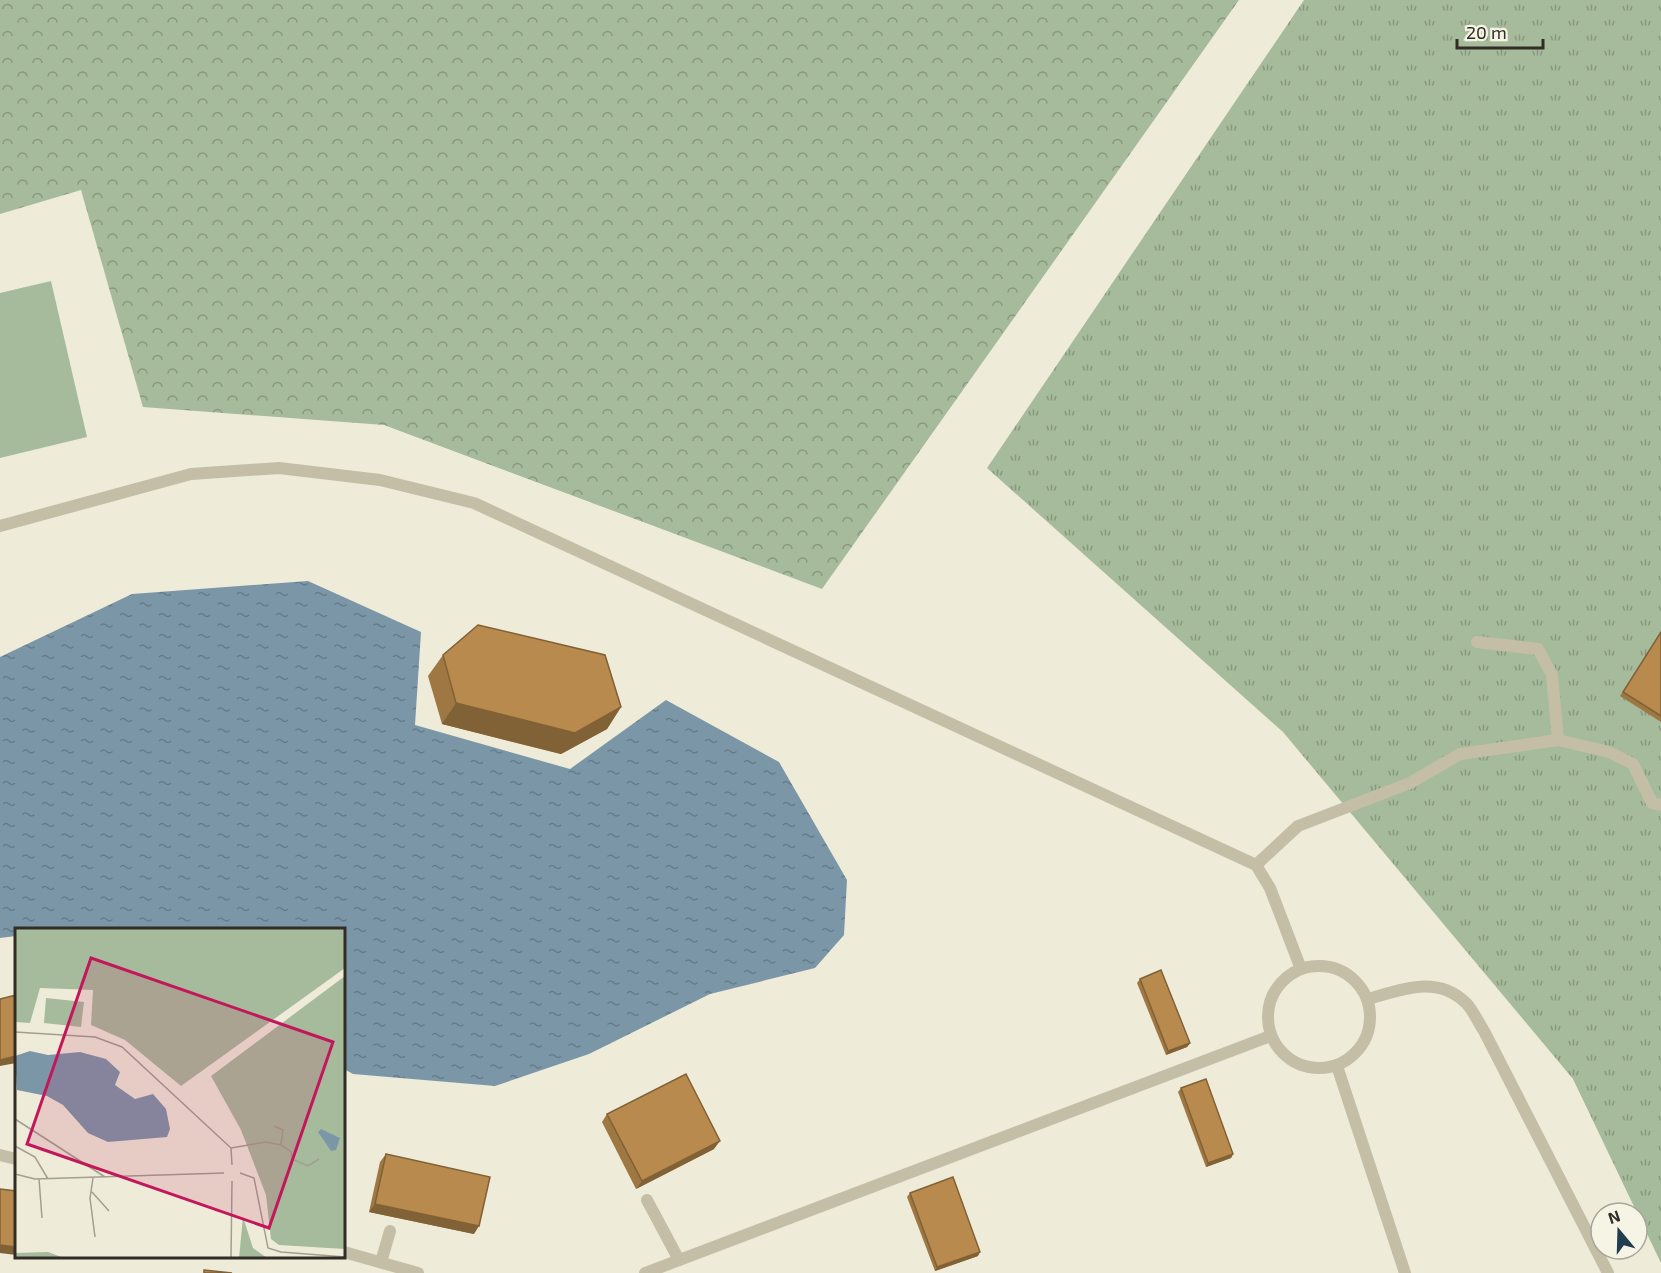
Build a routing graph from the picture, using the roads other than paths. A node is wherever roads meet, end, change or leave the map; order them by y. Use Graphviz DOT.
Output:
graph roads {
  1 [pos="0,526"];
  2 [pos="1477,642"];
  3 [pos="1558,740"];
  4 [pos="1661,805"];
  5 [pos="1256,865"];
  6 [pos="1301,969"];
  7 [pos="1368,999"];
  8 [pos="1270,1036"];
  9 [pos="1336,1066"];
  10 [pos="0,1155"];
  11 [pos="15,1159"];
  12 [pos="647,1200"];
  13 [pos="390,1231"];
  14 [pos="345,1252"];
  15 [pos="679,1260"];
  16 [pos="381,1262"];
  17 [pos="418,1273"];
  18 [pos="645,1273"];
  19 [pos="1405,1273"];
  20 [pos="1608,1273"];
  1 -- 5 [label="lane"];
  2 -- 3 [label="lane"];
  3 -- 4 [label="lane"];
  3 -- 5 [label="lane"];
  5 -- 6 [label="lane"];
  6 -- 7 [label="lane"];
  6 -- 8 [label="lane"];
  7 -- 9 [label="lane"];
  7 -- 20 [label="lane"];
  8 -- 9 [label="lane"];
  8 -- 15 [label="lane"];
  9 -- 19 [label="lane"];
  10 -- 11 [label="lane"];
  12 -- 15 [label="lane"];
  13 -- 16 [label="lane"];
  14 -- 16 [label="lane"];
  15 -- 18 [label="lane"];
  16 -- 17 [label="lane"];
}
